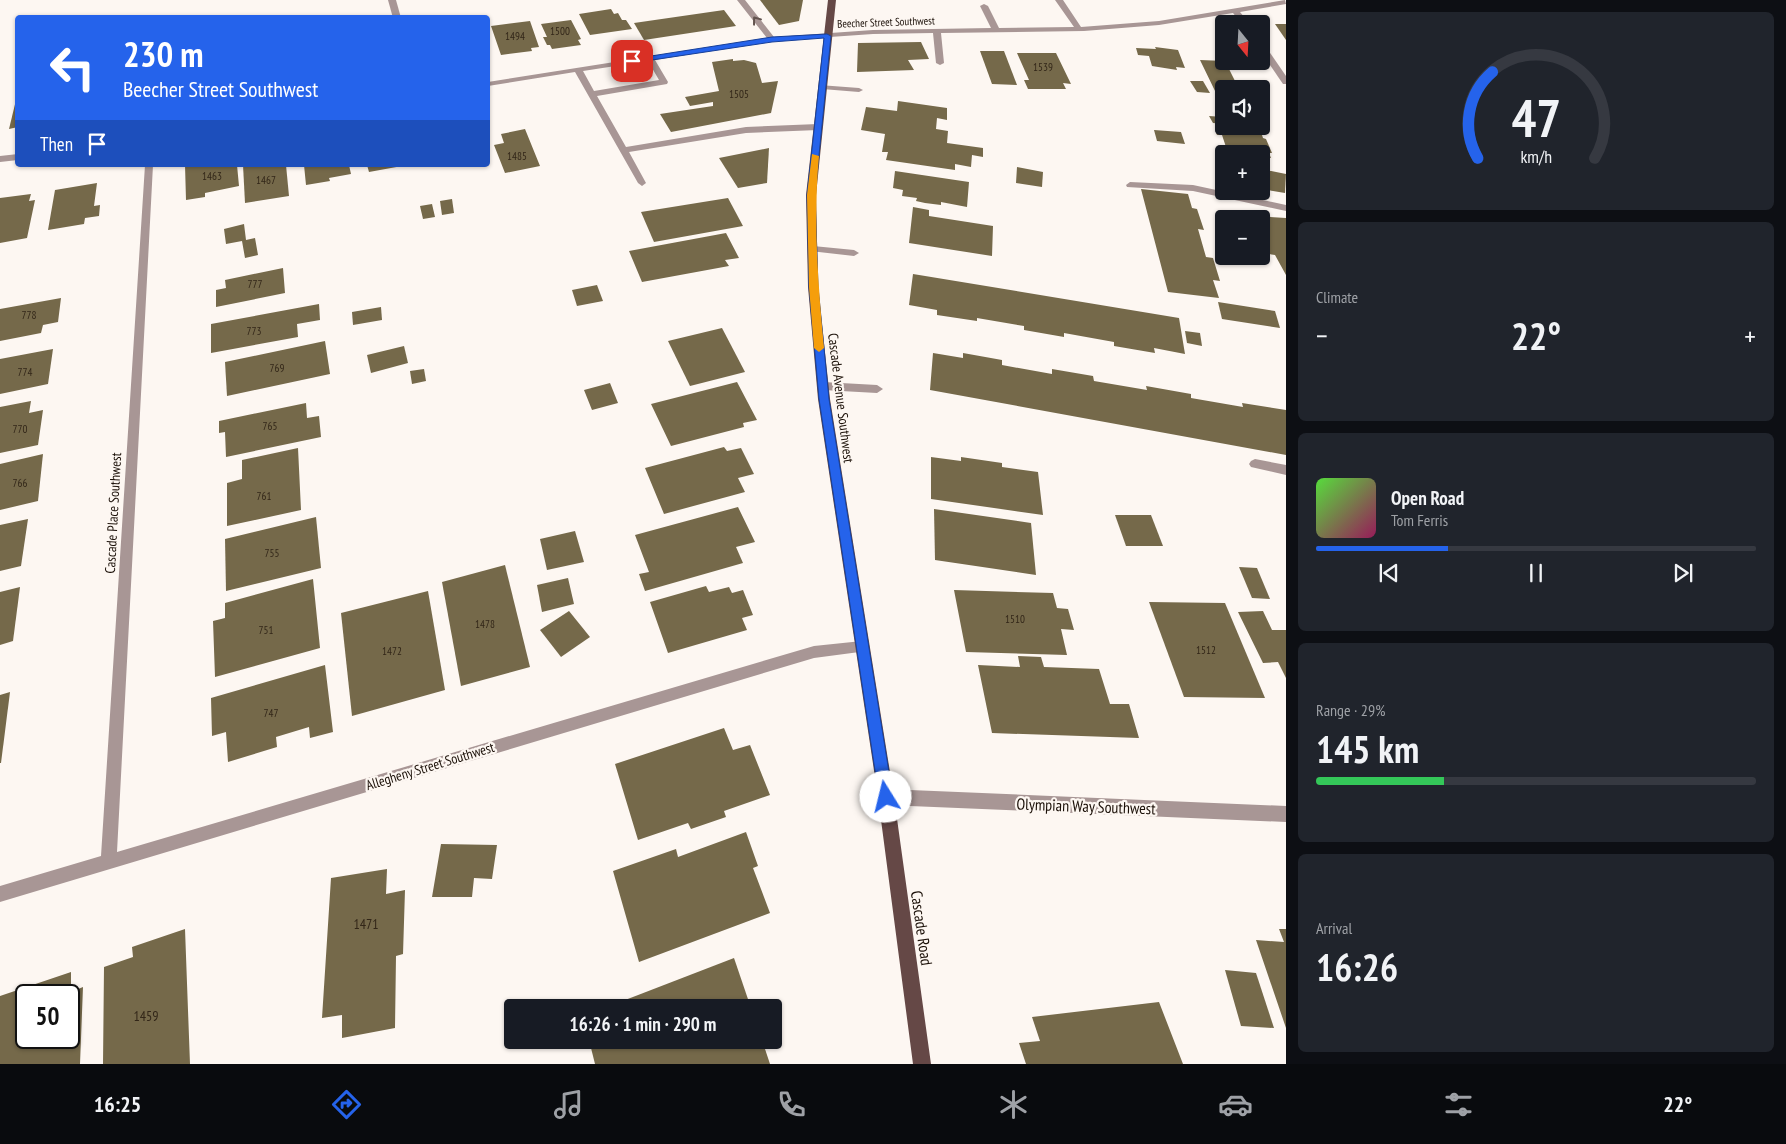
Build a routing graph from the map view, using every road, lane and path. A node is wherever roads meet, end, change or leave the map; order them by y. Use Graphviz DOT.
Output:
graph roads {
  1 [pos="392,0"];
  2 [pos="741,0"];
  3 [pos="832,0"];
  4 [pos="1059,0"];
  5 [pos="1286,2"];
  6 [pos="984,6"];
  7 [pos="1235,11"];
  8 [pos="396,15"];
  9 [pos="1238,15"];
  10 [pos="1079,29"];
  11 [pos="996,30"];
  12 [pos="937,31"];
  13 [pos="827,36"];
  14 [pos="772,40"];
  15 [pos="650,58"];
  16 [pos="1270,59"];
  17 [pos="940,63"];
  18 [pos="578,70"];
  19 [pos="1286,82"];
  20 [pos="490,84"];
  21 [pos="822,87"];
  22 [pos="859,90"];
  23 [pos="593,94"];
  24 [pos="818,127"];
  25 [pos="623,150"];
  26 [pos="15,157"];
  27 [pos="0,159"];
  28 [pos="149,167"];
  29 [pos="642,182"];
  30 [pos="1130,185"];
  31 [pos="1286,208"];
  32 [pos="813,250"];
  33 [pos="854,254"];
  34 [pos="823,386"];
  35 [pos="877,389"];
  36 [pos="1255,464"];
  37 [pos="1286,470"];
  38 [pos="862,647"];
  39 [pos="886,797"];
  40 [pos="1286,814"];
  41 [pos="108,863"];
  42 [pos="0,894"];
  43 [pos="922,1064"];
  1 -- 8 [label="street"];
  14 -- 2 [label="street, one-way"];
  3 -- 13 [label="main road, Cascade Avenue Southwest"];
  4 -- 10 [label="street"];
  5 -- 7 [label="street, Beecher Street Southwest"];
  6 -- 11 [label="street"];
  7 -- 9 [label="street"];
  7 -- 10 [label="street, Beecher Street Southwest"];
  10 -- 11 [label="street, Beecher Street Southwest"];
  11 -- 12 [label="street, Beecher Street Southwest"];
  12 -- 13 [label="street, Beecher Street Southwest"];
  12 -- 17 [label="street"];
  13 -- 14 [label="street, Beecher Street Southwest"];
  13 -- 21 [label="main road, Cascade Avenue Southwest"];
  14 -- 15 [label="street, Beecher Street Southwest"];
  15 -- 18 [label="street, Beecher Street Southwest"];
  15 -- 23 [label="street"];
  16 -- 19 [label="street"];
  18 -- 20 [label="street, Beecher Street Southwest"];
  18 -- 23 [label="street"];
  21 -- 22 [label="street"];
  21 -- 24 [label="main road, Cascade Avenue Southwest"];
  23 -- 25 [label="street"];
  24 -- 25 [label="street"];
  24 -- 32 [label="main road, Cascade Avenue Southwest"];
  25 -- 29 [label="street"];
  26 -- 27 [label="street"];
  28 -- 41 [label="street, Cascade Place Southwest"];
  30 -- 31 [label="street"];
  32 -- 33 [label="street"];
  32 -- 34 [label="main road, Cascade Avenue Southwest"];
  34 -- 35 [label="street"];
  34 -- 38 [label="main road, Cascade Avenue Southwest"];
  36 -- 37 [label="street"];
  38 -- 39 [label="main road, Cascade Avenue Southwest"];
  38 -- 41 [label="street, Allegheny Street Southwest"];
  39 -- 40 [label="street, Olympian Way Southwest"];
  39 -- 43 [label="main road, Cascade Road"];
  41 -- 42 [label="street, Allegheny Street Southwest"];
}
